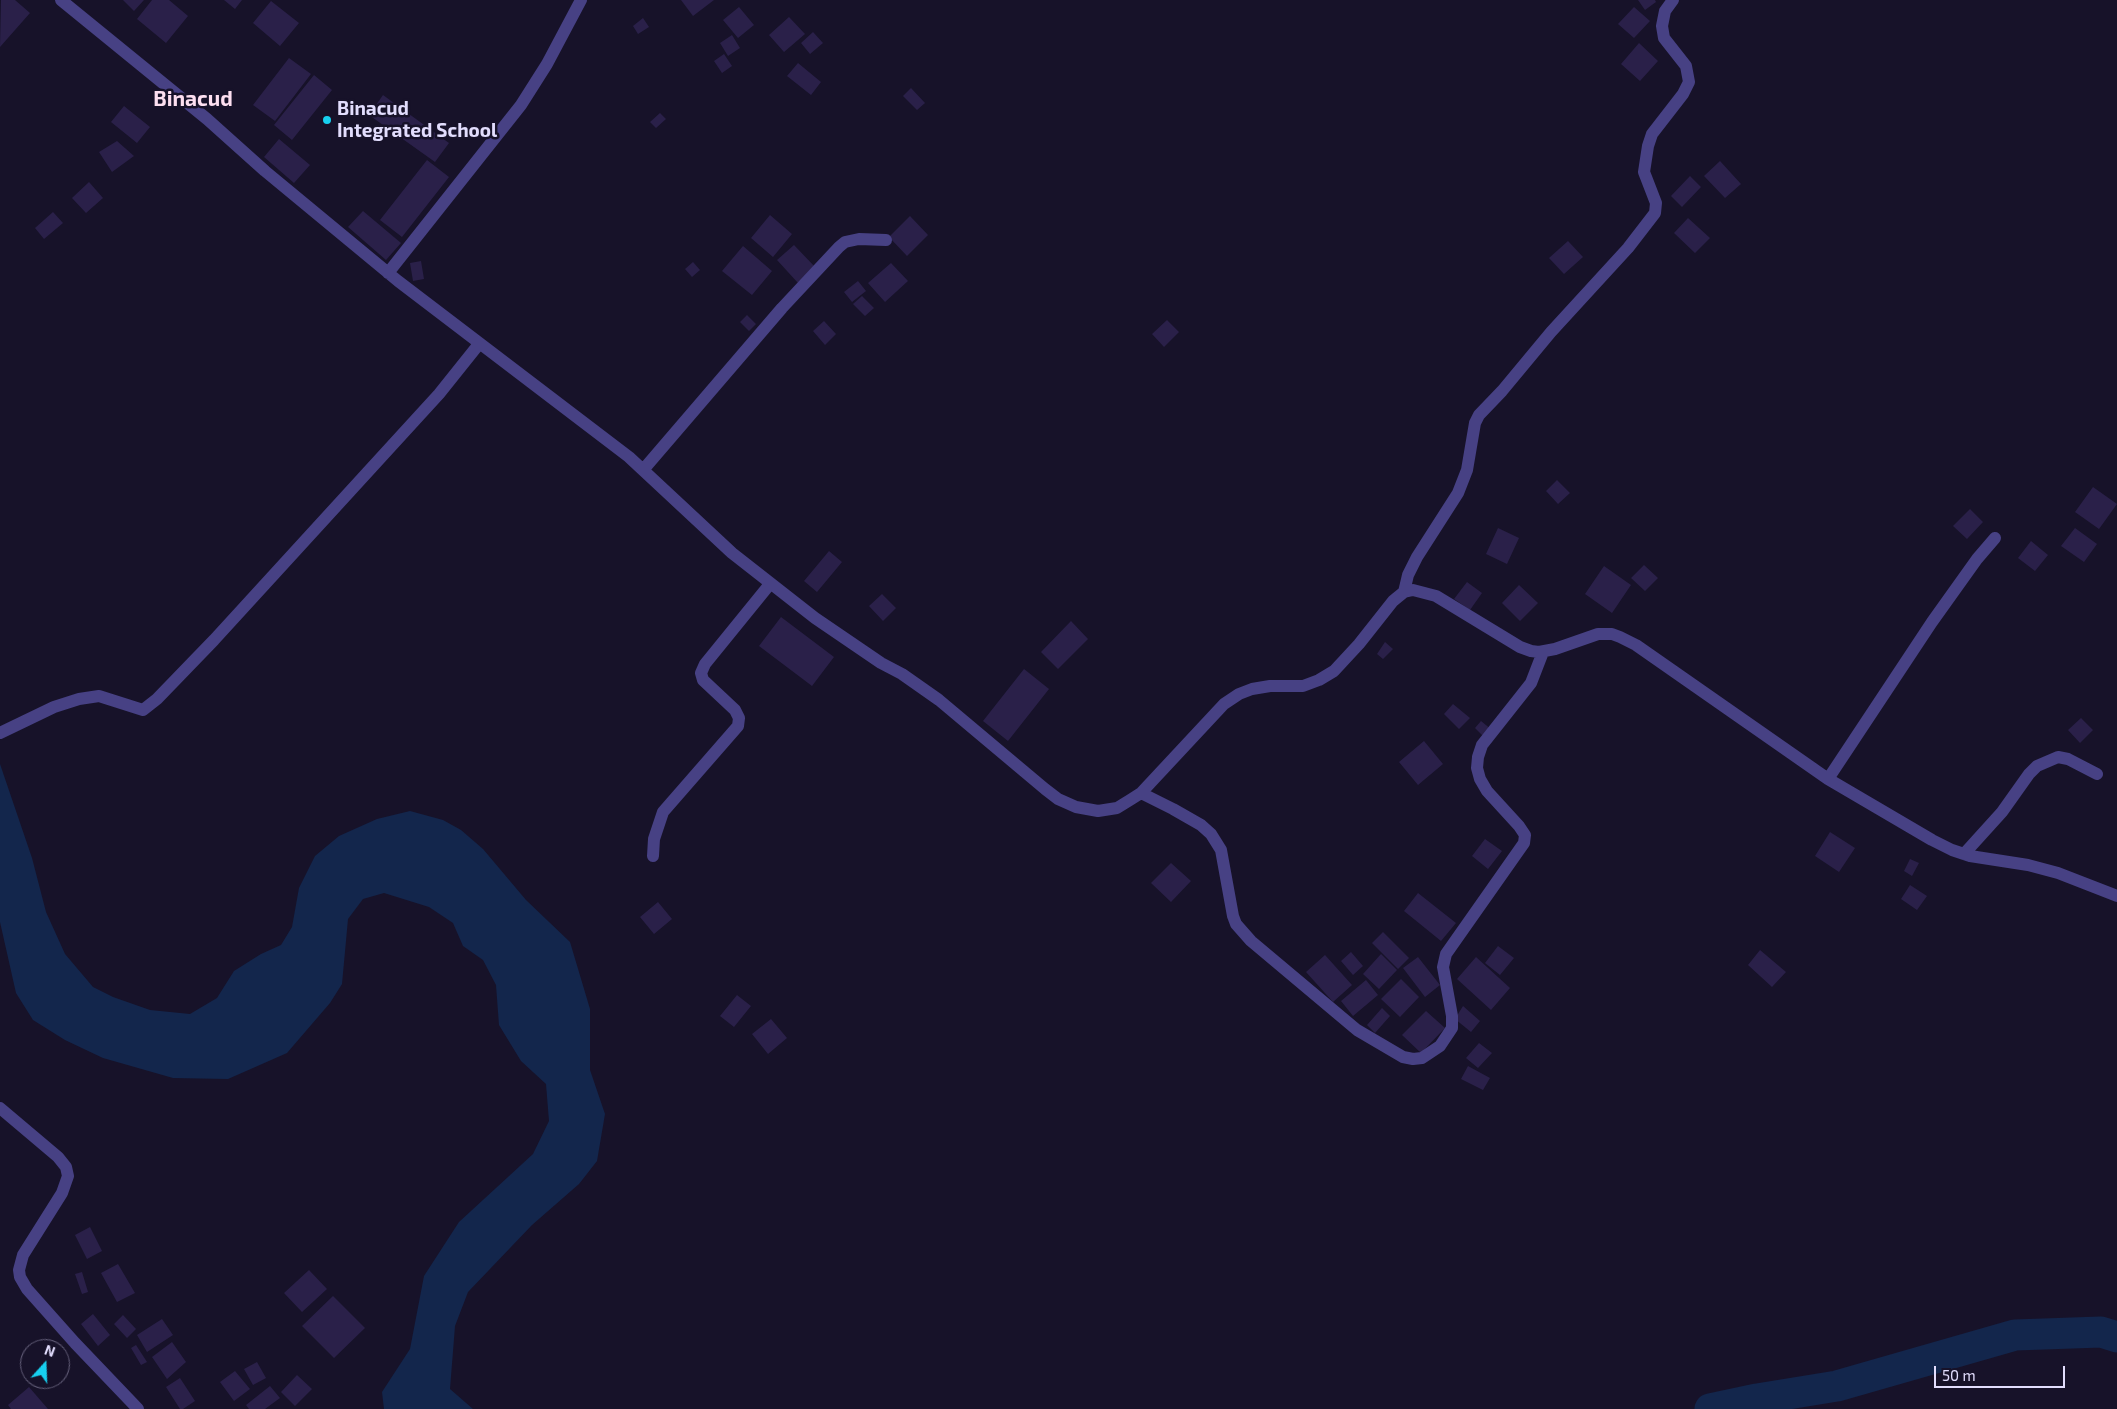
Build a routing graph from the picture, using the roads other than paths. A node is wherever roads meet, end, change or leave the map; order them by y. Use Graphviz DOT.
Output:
graph roads {
  1 [pos="61,0"];
  2 [pos="581,0"];
  3 [pos="1673,0"];
  4 [pos="886,240"];
  5 [pos="388,273"];
  6 [pos="479,344"];
  7 [pos="643,470"];
  8 [pos="1996,538"];
  9 [pos="770,584"];
  10 [pos="1404,592"];
  11 [pos="1543,652"];
  12 [pos="0,733"];
  13 [pos="2097,774"];
  14 [pos="1828,779"];
  15 [pos="1141,793"];
  16 [pos="1964,854"];
  17 [pos="653,856"];
  18 [pos="2117,896"];
  19 [pos="0,1108"];
  20 [pos="138,1409"];
  1 -- 5 [label="street"];
  2 -- 5 [label="street"];
  3 -- 10 [label="street"];
  4 -- 7 [label="street"];
  5 -- 6 [label="street"];
  6 -- 7 [label="street"];
  6 -- 12 [label="street"];
  7 -- 9 [label="street"];
  8 -- 14 [label="street"];
  9 -- 15 [label="street"];
  9 -- 17 [label="street"];
  10 -- 11 [label="street"];
  10 -- 15 [label="street"];
  11 -- 14 [label="street"];
  11 -- 15 [label="street"];
  13 -- 16 [label="street"];
  14 -- 16 [label="street"];
  16 -- 18 [label="street"];
  19 -- 20 [label="street"];
}
